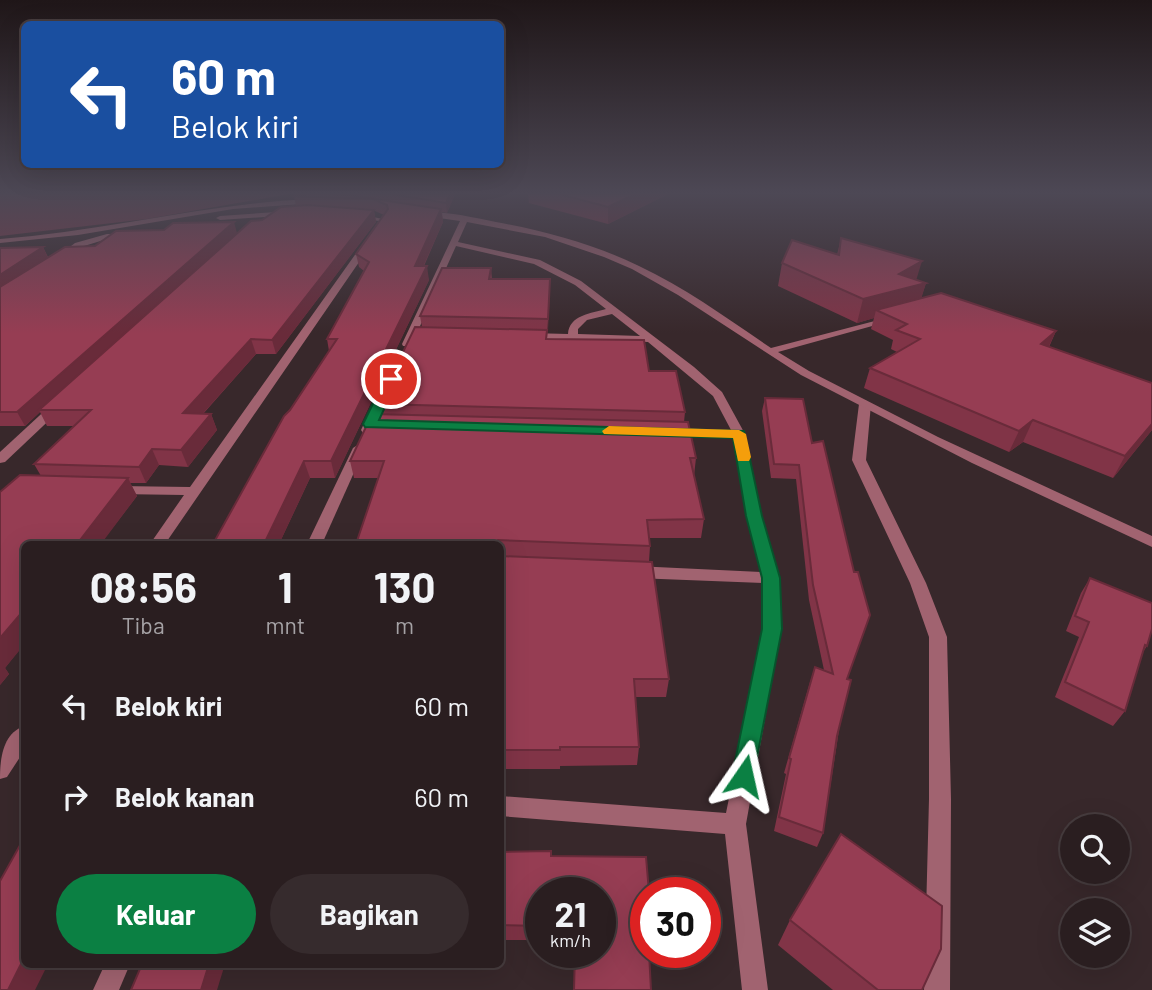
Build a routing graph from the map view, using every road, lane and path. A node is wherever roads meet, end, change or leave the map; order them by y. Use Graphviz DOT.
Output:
graph roads {
  1 [pos="94,240"];
  2 [pos="370,240"];
  3 [pos="455,240"];
  4 [pos="567,240"];
  5 [pos="454,243"];
  6 [pos="56,260"];
  7 [pos="612,311"];
  8 [pos="902,315"];
  9 [pos="412,334"];
  10 [pos="426,334"];
  11 [pos="520,336"];
  12 [pos="573,337"];
  13 [pos="651,338"];
  14 [pos="771,351"];
  15 [pos="402,356"];
  16 [pos="391,379"];
  17 [pos="61,402"];
  18 [pos="865,404"];
  19 [pos="657,432"];
  20 [pos="739,434"];
  21 [pos="0,459"];
  22 [pos="97,489"];
  23 [pos="194,492"];
  24 [pos="159,541"];
  25 [pos="316,541"];
  26 [pos="1152,542"];
  27 [pos="622,572"];
  28 [pos="771,578"];
  29 [pos="21,739"];
  30 [pos="0,770"];
  31 [pos="504,807"];
  32 [pos="735,824"];
  33 [pos="116,968"];
  34 [pos="107,990"];
  35 [pos="755,990"];
  36 [pos="937,990"];
  1 -- 6 [label="street"];
  2 -- 23 [label="street"];
  3 -- 5 [label="street"];
  4 -- 14 [label="street"];
  5 -- 7 [label="street"];
  5 -- 9 [label="street"];
  7 -- 12 [label="street"];
  7 -- 13 [label="street"];
  8 -- 14 [label="street"];
  9 -- 10 [label="street"];
  9 -- 15 [label="street"];
  11 -- 12 [label="street"];
  12 -- 13 [label="street"];
  13 -- 20 [label="street"];
  14 -- 18 [label="street"];
  16 -- 25 [label="street"];
  17 -- 21 [label="street"];
  18 -- 26 [label="street"];
  18 -- 36 [label="street"];
  19 -- 20 [label="street"];
  20 -- 28 [label="street"];
  22 -- 23 [label="street"];
  23 -- 24 [label="street"];
  27 -- 28 [label="street"];
  28 -- 32 [label="street"];
  29 -- 30 [label="street"];
  31 -- 32 [label="street"];
  32 -- 35 [label="street"];
  33 -- 34 [label="street"];
}
